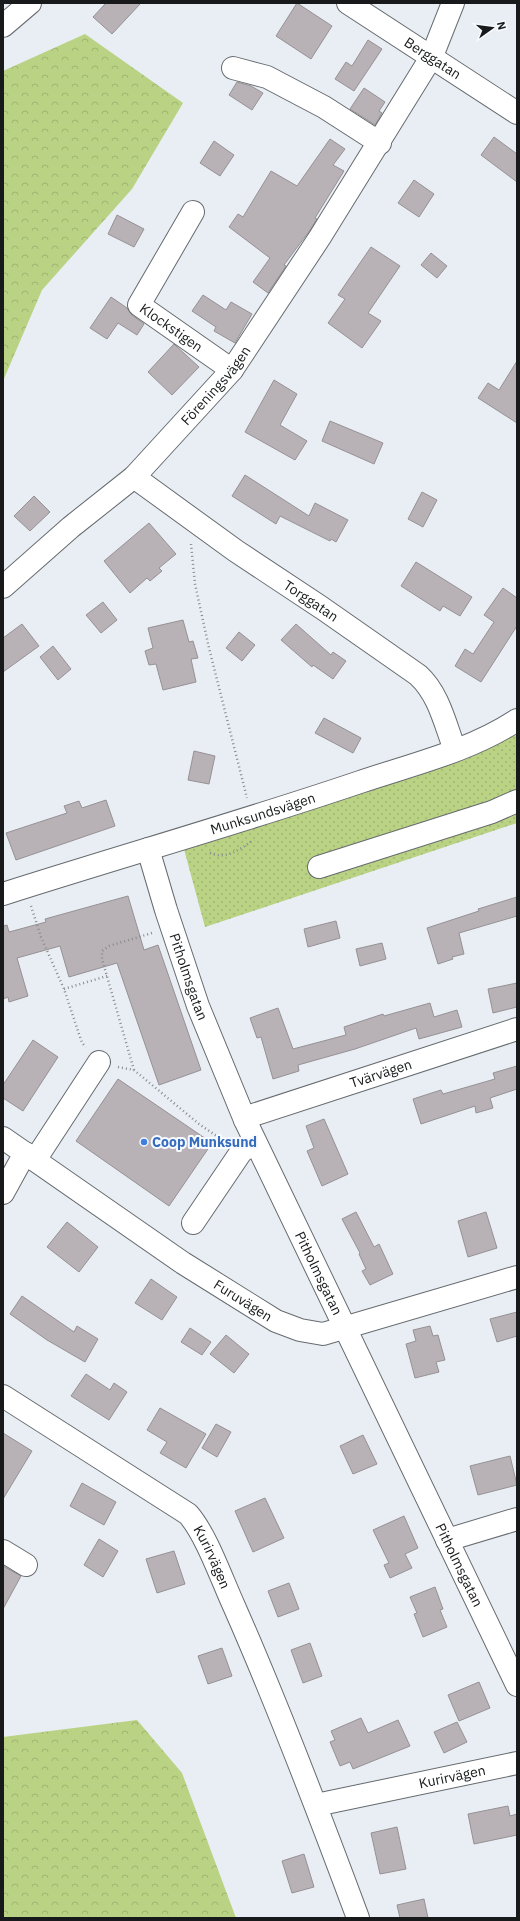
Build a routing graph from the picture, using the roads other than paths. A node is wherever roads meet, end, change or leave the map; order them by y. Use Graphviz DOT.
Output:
graph roads {
  1 [pos="30,3"];
  2 [pos="348,3"];
  3 [pos="453,3"];
  4 [pos="3,26"];
  5 [pos="432,56"];
  6 [pos="233,68"];
  7 [pos="517,113"];
  8 [pos="380,143"];
  9 [pos="193,212"];
  10 [pos="232,370"];
  11 [pos="134,477"];
  12 [pos="3,587"];
  13 [pos="516,725"];
  14 [pos="455,750"];
  15 [pos="517,801"];
  16 [pos="148,849"];
  17 [pos="319,867"];
  18 [pos="3,894"];
  19 [pos="517,1029"];
  20 [pos="99,1062"];
  21 [pos="245,1120"];
  22 [pos="3,1138"];
  23 [pos="248,1147"];
  24 [pos="30,1156"];
  25 [pos="3,1193"];
  26 [pos="193,1223"];
  27 [pos="517,1276"];
  28 [pos="345,1328"];
  29 [pos="3,1396"];
  30 [pos="517,1519"];
  31 [pos="448,1540"];
  32 [pos="3,1551"];
  33 [pos="26,1565"];
  34 [pos="517,1685"];
  35 [pos="517,1763"];
  36 [pos="316,1805"];
  37 [pos="358,1918"];
  1 -- 4 [label="street"];
  2 -- 5 [label="street, Berggatan"];
  3 -- 5 [label="street, Föreningsvägen"];
  5 -- 7 [label="street, Berggatan"];
  5 -- 8 [label="street, Föreningsvägen"];
  6 -- 8 [label="street"];
  8 -- 10 [label="street, Föreningsvägen"];
  9 -- 10 [label="street, Klockstigen"];
  10 -- 11 [label="street, Föreningsvägen"];
  11 -- 12 [label="street, Föreningsvägen"];
  11 -- 14 [label="street, Torggatan"];
  13 -- 14 [label="street, Munksundsvägen"];
  14 -- 16 [label="street, Munksundsvägen"];
  15 -- 17 [label="street"];
  16 -- 18 [label="street, Munksundsvägen"];
  16 -- 21 [label="street, Pitholmsgatan"];
  19 -- 21 [label="street, Tvärvägen"];
  20 -- 24 [label="street"];
  21 -- 23 [label="street, Pitholmsgatan"];
  22 -- 24 [label="street, Furuvägen"];
  23 -- 26 [label="street"];
  23 -- 28 [label="street, Pitholmsgatan"];
  24 -- 25 [label="street"];
  24 -- 28 [label="street, Furuvägen"];
  27 -- 28 [label="street, Furuvägen"];
  28 -- 31 [label="street, Pitholmsgatan"];
  29 -- 36 [label="street, Kurirvägen"];
  30 -- 31 [label="street"];
  31 -- 34 [label="street, Pitholmsgatan"];
  32 -- 33 [label="street"];
  35 -- 36 [label="street, Kurirvägen"];
  36 -- 37 [label="street, Kurirvägen"];
}
